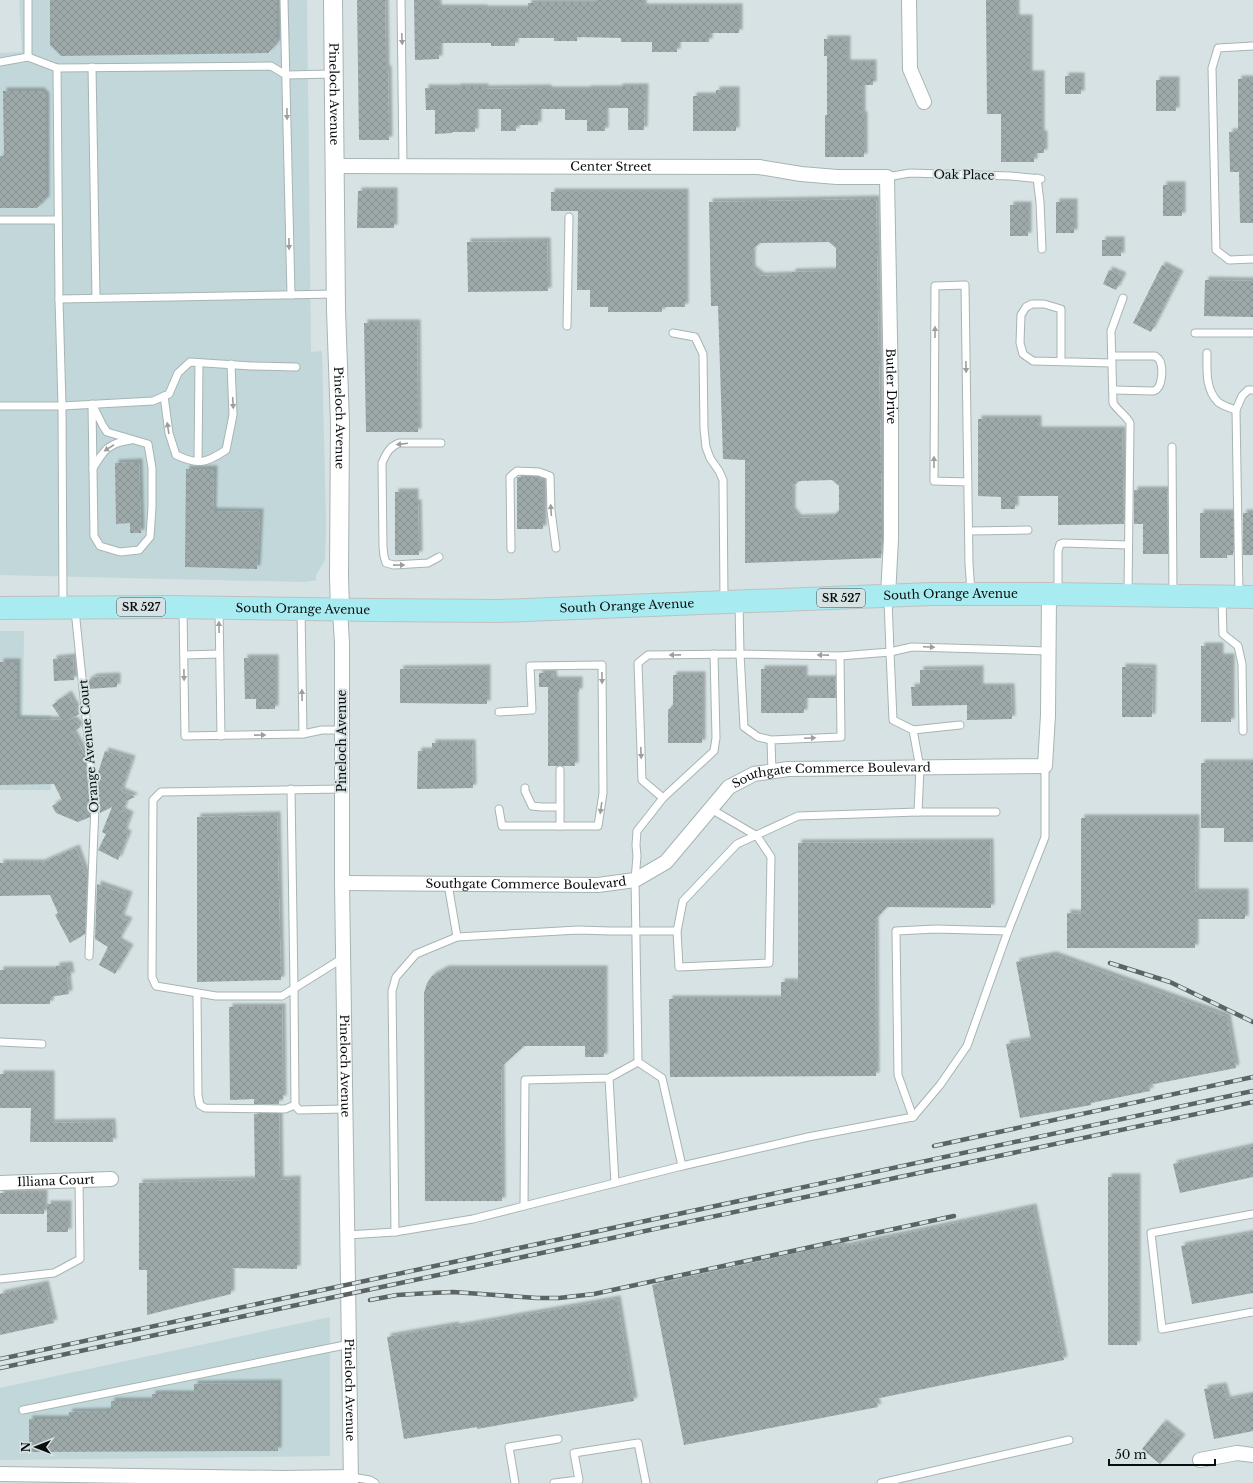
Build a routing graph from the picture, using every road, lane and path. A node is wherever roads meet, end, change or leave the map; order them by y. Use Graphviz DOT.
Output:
graph roads {
  1 [pos="28,0"];
  2 [pos="284,0"];
  3 [pos="332,0"];
  4 [pos="401,0"];
  5 [pos="909,0"];
  6 [pos="1253,46"];
  7 [pos="28,57"];
  8 [pos="0,62"];
  9 [pos="92,67"];
  10 [pos="57,68"];
  11 [pos="334,74"];
  12 [pos="286,75"];
  13 [pos="924,102"];
  14 [pos="334,166"];
  15 [pos="403,166"];
  16 [pos="887,177"];
  17 [pos="569,217"];
  18 [pos="0,220"];
  19 [pos="58,220"];
  20 [pos="1042,249"];
  21 [pos="1253,259"];
  22 [pos="336,294"];
  23 [pos="291,296"];
  24 [pos="96,298"];
  25 [pos="1123,298"];
  26 [pos="59,299"];
  27 [pos="567,326"];
  28 [pos="673,333"];
  29 [pos="1195,333"];
  30 [pos="1253,334"];
  31 [pos="1207,353"];
  32 [pos="1112,360"];
  33 [pos="1061,361"];
  34 [pos="199,363"];
  35 [pos="231,364"];
  36 [pos="296,367"];
  37 [pos="1113,390"];
  38 [pos="1253,390"];
  39 [pos="164,396"];
  40 [pos="92,404"];
  41 [pos="0,406"];
  42 [pos="62,406"];
  43 [pos="1236,410"];
  44 [pos="133,440"];
  45 [pos="441,443"];
  46 [pos="1172,447"];
  47 [pos="198,461"];
  48 [pos="93,468"];
  49 [pos="968,482"];
  50 [pos="1028,530"];
  51 [pos="969,531"];
  52 [pos="1128,545"];
  53 [pos="556,548"];
  54 [pos="512,549"];
  55 [pos="439,557"];
  56 [pos="971,594"];
  57 [pos="1054,594"];
  58 [pos="1128,595"];
  59 [pos="888,596"];
  60 [pos="1173,596"];
  61 [pos="1238,597"];
  62 [pos="731,602"];
  63 [pos="0,608"];
  64 [pos="69,608"];
  65 [pos="183,608"];
  66 [pos="219,608"];
  67 [pos="301,609"];
  68 [pos="340,610"];
  69 [pos="1048,651"];
  70 [pos="890,652"];
  71 [pos="219,654"];
  72 [pos="714,654"];
  73 [pos="740,654"];
  74 [pos="184,655"];
  75 [pos="840,656"];
  76 [pos="499,712"];
  77 [pos="960,725"];
  78 [pos="342,730"];
  79 [pos="913,730"];
  80 [pos="1243,731"];
  81 [pos="302,734"];
  82 [pos="221,736"];
  83 [pos="771,740"];
  84 [pos="1046,766"];
  85 [pos="920,768"];
  86 [pos="560,770"];
  87 [pos="772,772"];
  88 [pos="342,788"];
  89 [pos="525,788"];
  90 [pos="291,789"];
  91 [pos="664,798"];
  92 [pos="560,807"];
  93 [pos="499,809"];
  94 [pos="711,809"];
  95 [pos="918,812"];
  96 [pos="996,812"];
  97 [pos="560,826"];
  98 [pos="757,836"];
  99 [pos="635,880"];
  100 [pos="342,883"];
  101 [pos="448,884"];
  102 [pos="677,931"];
  103 [pos="1008,931"];
  104 [pos="636,932"];
  105 [pos="457,937"];
  106 [pos="89,956"];
  107 [pos="343,958"];
  108 [pos="294,988"];
  109 [pos="198,993"];
  110 [pos="0,1042"];
  111 [pos="42,1044"];
  112 [pos="638,1062"];
  113 [pos="609,1078"];
  114 [pos="295,1106"];
  115 [pos="346,1109"];
  116 [pos="912,1117"];
  117 [pos="682,1166"];
  118 [pos="111,1179"];
  119 [pos="79,1180"];
  120 [pos="0,1183"];
  121 [pos="615,1183"];
  122 [pos="524,1206"];
  123 [pos="1253,1214"];
  124 [pos="395,1232"];
  125 [pos="347,1235"];
  126 [pos="0,1279"];
  127 [pos="1253,1312"];
  128 [pos="350,1344"];
  129 [pos="23,1410"];
  130 [pos="558,1439"];
  131 [pos="1069,1440"];
  132 [pos="1253,1455"];
  133 [pos="1200,1460"];
  134 [pos="0,1474"];
  135 [pos="351,1480"];
  136 [pos="375,1483"];
  137 [pos="516,1483"];
  138 [pos="554,1483"];
  139 [pos="646,1483"];
  140 [pos="881,1483"];
  1 -- 7 [label="lane"];
  2 -- 12 [label="lane"];
  3 -- 11 [label="street, Pineloch Avenue"];
  4 -- 15 [label="lane, one-way"];
  5 -- 13 [label="street"];
  6 -- 21 [label="lane"];
  7 -- 8 [label="lane"];
  7 -- 10 [label="lane"];
  9 -- 10 [label="lane"];
  9 -- 12 [label="lane"];
  9 -- 24 [label="lane"];
  10 -- 19 [label="lane, Orange Avenue Court"];
  11 -- 12 [label="lane"];
  11 -- 14 [label="street, Pineloch Avenue"];
  12 -- 23 [label="lane, one-way"];
  14 -- 15 [label="street, Center Street"];
  14 -- 22 [label="street, Pineloch Avenue"];
  15 -- 16 [label="street, Center Street"];
  16 -- 20 [label="lane, Oak Place"];
  16 -- 59 [label="street, Butler Drive"];
  17 -- 27 [label="lane"];
  18 -- 19 [label="lane"];
  19 -- 26 [label="lane, Orange Avenue Court"];
  22 -- 23 [label="lane"];
  22 -- 68 [label="street, Pineloch Avenue"];
  23 -- 24 [label="lane"];
  24 -- 26 [label="lane"];
  25 -- 32 [label="lane"];
  26 -- 42 [label="lane, Orange Avenue Court"];
  28 -- 62 [label="lane"];
  29 -- 30 [label="lane"];
  31 -- 43 [label="lane"];
  32 -- 33 [label="lane"];
  32 -- 37 [label="lane"];
  32 -- 37 [label="lane"];
  33 -- 33 [label="lane"];
  34 -- 35 [label="lane"];
  34 -- 39 [label="lane"];
  34 -- 47 [label="lane"];
  35 -- 36 [label="lane"];
  35 -- 47 [label="lane, one-way"];
  37 -- 52 [label="lane"];
  38 -- 43 [label="lane"];
  39 -- 40 [label="lane"];
  47 -- 39 [label="lane, one-way"];
  40 -- 42 [label="lane"];
  40 -- 44 [label="lane"];
  40 -- 48 [label="lane"];
  41 -- 42 [label="lane"];
  42 -- 64 [label="lane, Orange Avenue Court"];
  43 -- 61 [label="lane"];
  44 -- 48 [label="lane, one-way"];
  44 -- 48 [label="lane"];
  45 -- 55 [label="lane, one-way"];
  46 -- 60 [label="lane"];
  49 -- 49 [label="lane, one-way"];
  49 -- 51 [label="lane"];
  50 -- 51 [label="lane"];
  51 -- 56 [label="lane"];
  52 -- 57 [label="lane"];
  52 -- 58 [label="lane"];
  53 -- 54 [label="lane, one-way"];
  56 -- 57 [label="main road, South Orange Avenue / SR 527"];
  56 -- 59 [label="main road, South Orange Avenue / SR 527"];
  57 -- 58 [label="main road, South Orange Avenue / SR 527"];
  57 -- 69 [label="street"];
  58 -- 60 [label="main road, South Orange Avenue / SR 527"];
  59 -- 62 [label="main road, South Orange Avenue / SR 527"];
  59 -- 70 [label="lane"];
  60 -- 61 [label="main road, South Orange Avenue / SR 527"];
  61 -- 80 [label="lane"];
  62 -- 68 [label="main road, South Orange Avenue / SR 527"];
  62 -- 73 [label="lane"];
  63 -- 64 [label="main road, South Orange Avenue / SR 527"];
  64 -- 65 [label="main road, South Orange Avenue / SR 527"];
  64 -- 106 [label="lane, Orange Avenue Court"];
  65 -- 66 [label="main road, South Orange Avenue / SR 527"];
  65 -- 74 [label="lane"];
  66 -- 67 [label="main road, South Orange Avenue / SR 527"];
  71 -- 66 [label="lane, one-way"];
  67 -- 68 [label="main road, South Orange Avenue / SR 527"];
  81 -- 67 [label="lane, one-way"];
  68 -- 78 [label="street, Pineloch Avenue"];
  70 -- 69 [label="lane, one-way"];
  69 -- 84 [label="street"];
  70 -- 75 [label="lane"];
  70 -- 79 [label="lane"];
  71 -- 74 [label="lane"];
  71 -- 82 [label="lane"];
  72 -- 73 [label="lane"];
  72 -- 91 [label="lane"];
  72 -- 91 [label="lane, one-way"];
  75 -- 73 [label="lane, one-way"];
  73 -- 83 [label="lane"];
  74 -- 82 [label="lane, one-way"];
  83 -- 75 [label="lane, one-way"];
  76 -- 97 [label="lane, one-way"];
  77 -- 79 [label="lane"];
  78 -- 81 [label="lane"];
  78 -- 88 [label="street, Pineloch Avenue"];
  79 -- 85 [label="lane"];
  82 -- 81 [label="lane, one-way"];
  83 -- 87 [label="lane"];
  84 -- 85 [label="street, Southgate Commerce Boulevard"];
  84 -- 103 [label="lane"];
  85 -- 87 [label="street, Southgate Commerce Boulevard"];
  85 -- 95 [label="lane"];
  86 -- 92 [label="lane"];
  87 -- 94 [label="street, Southgate Commerce Boulevard"];
  88 -- 90 [label="lane"];
  88 -- 100 [label="street, Pineloch Avenue"];
  89 -- 92 [label="lane"];
  90 -- 108 [label="lane"];
  90 -- 109 [label="lane"];
  91 -- 99 [label="lane"];
  92 -- 97 [label="lane"];
  93 -- 97 [label="lane"];
  94 -- 98 [label="lane"];
  94 -- 99 [label="street, Southgate Commerce Boulevard"];
  95 -- 96 [label="lane"];
  95 -- 98 [label="lane"];
  98 -- 102 [label="lane"];
  98 -- 102 [label="lane"];
  99 -- 101 [label="street, Southgate Commerce Boulevard"];
  99 -- 104 [label="lane"];
  100 -- 101 [label="street, Southgate Commerce Boulevard"];
  100 -- 107 [label="street, Pineloch Avenue"];
  101 -- 105 [label="lane"];
  102 -- 104 [label="lane"];
  103 -- 116 [label="lane"];
  103 -- 116 [label="lane"];
  104 -- 105 [label="lane"];
  104 -- 112 [label="lane"];
  105 -- 124 [label="lane"];
  107 -- 108 [label="lane"];
  107 -- 115 [label="street, Pineloch Avenue"];
  108 -- 109 [label="lane"];
  108 -- 114 [label="lane"];
  109 -- 114 [label="lane"];
  110 -- 111 [label="lane"];
  112 -- 113 [label="lane"];
  112 -- 117 [label="lane"];
  113 -- 121 [label="lane"];
  113 -- 122 [label="lane"];
  114 -- 115 [label="lane"];
  115 -- 125 [label="street, Pineloch Avenue"];
  116 -- 117 [label="lane"];
  117 -- 121 [label="lane"];
  118 -- 119 [label="street, Illiana Court"];
  119 -- 120 [label="street, Illiana Court"];
  119 -- 126 [label="lane"];
  121 -- 122 [label="lane"];
  122 -- 124 [label="lane"];
  123 -- 127 [label="lane"];
  124 -- 125 [label="lane"];
  125 -- 128 [label="street, Pineloch Avenue"];
  128 -- 129 [label="lane"];
  128 -- 135 [label="street, Pineloch Avenue"];
  130 -- 137 [label="lane"];
  131 -- 140 [label="lane"];
  132 -- 133 [label="street"];
  134 -- 135 [label="street"];
  135 -- 136 [label="lane"];
  138 -- 139 [label="lane"];
}
